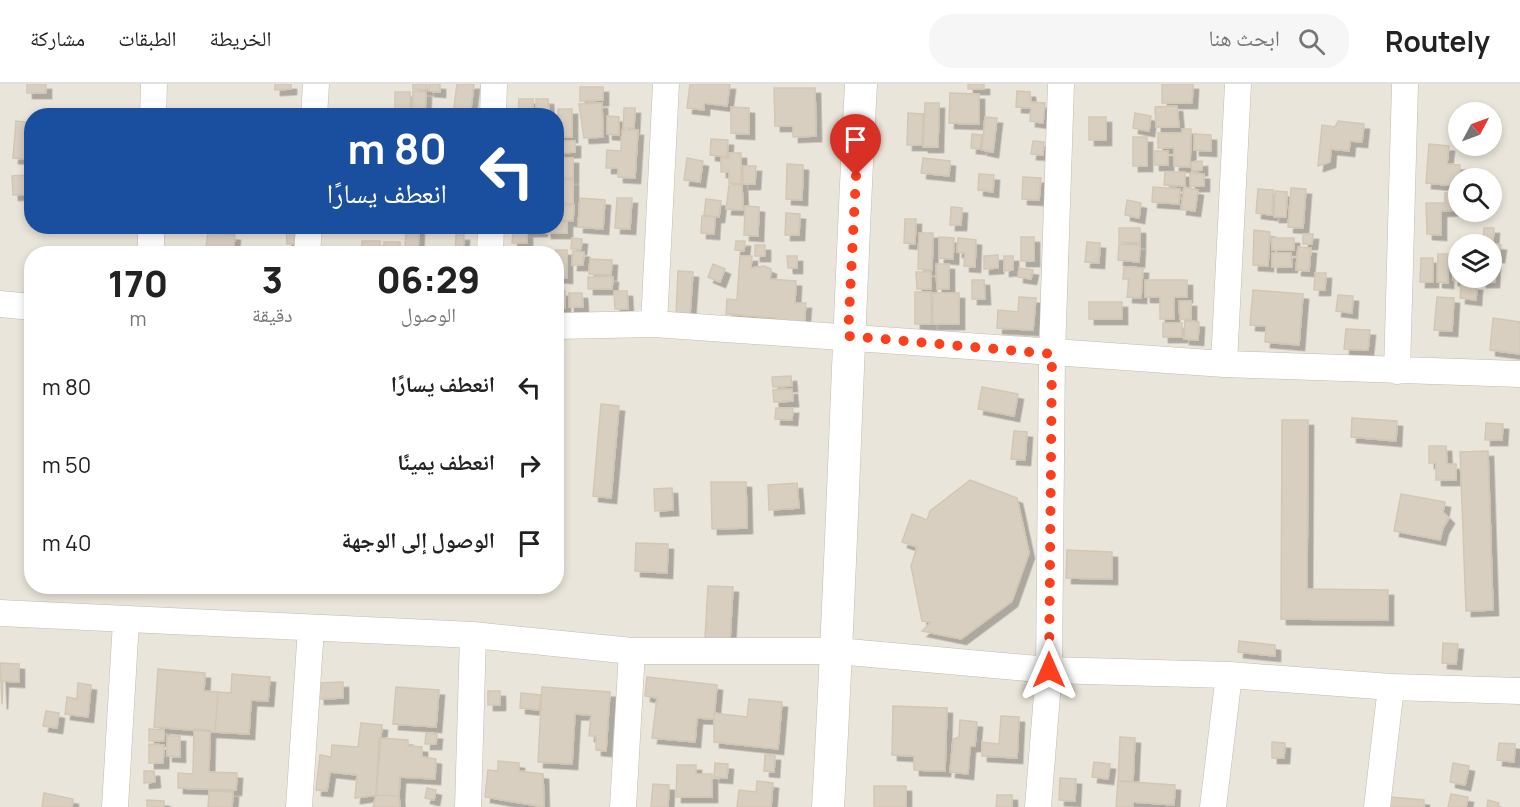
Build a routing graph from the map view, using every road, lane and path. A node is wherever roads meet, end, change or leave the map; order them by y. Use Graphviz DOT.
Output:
graph roads {
  1 [pos="154,84"];
  2 [pos="316,84"];
  3 [pos="494,84"];
  4 [pos="666,84"];
  5 [pos="861,84"];
  6 [pos="1061,84"];
  7 [pos="1238,84"];
  8 [pos="1405,84"];
  9 [pos="153,108"];
  10 [pos="314,108"];
  11 [pos="493,108"];
  12 [pos="0,304"];
  13 [pos="24,306"];
  14 [pos="654,324"];
  15 [pos="564,326"];
  16 [pos="848,336"];
  17 [pos="1052,354"];
  18 [pos="1224,364"];
  19 [pos="1397,371"];
  20 [pos="1520,374"];
  21 [pos="0,613"];
  22 [pos="126,621"];
  23 [pos="311,628"];
  24 [pos="473,635"];
  25 [pos="632,651"];
  26 [pos="837,651"];
  27 [pos="1049,670"];
  28 [pos="1229,675"];
  29 [pos="1391,687"];
  30 [pos="1520,691"];
  31 [pos="115,807"];
  32 [pos="299,807"];
  33 [pos="468,807"];
  34 [pos="623,807"];
  35 [pos="828,807"];
  36 [pos="1038,807"];
  37 [pos="1213,807"];
  38 [pos="1377,807"];
  1 -- 9 [label="street"];
  2 -- 10 [label="street"];
  3 -- 11 [label="street"];
  4 -- 14 [label="street"];
  5 -- 16 [label="street"];
  6 -- 17 [label="street"];
  7 -- 18 [label="street"];
  8 -- 19 [label="street"];
  12 -- 13 [label="street"];
  14 -- 15 [label="street"];
  14 -- 16 [label="street"];
  16 -- 17 [label="street"];
  16 -- 26 [label="street"];
  17 -- 18 [label="street"];
  17 -- 27 [label="street"];
  18 -- 19 [label="street"];
  19 -- 20 [label="street"];
  21 -- 22 [label="street"];
  22 -- 23 [label="street"];
  22 -- 31 [label="street"];
  23 -- 24 [label="street"];
  23 -- 32 [label="street"];
  24 -- 25 [label="street"];
  24 -- 33 [label="street"];
  25 -- 26 [label="street"];
  25 -- 34 [label="street"];
  26 -- 27 [label="street"];
  26 -- 35 [label="street"];
  27 -- 28 [label="street"];
  27 -- 36 [label="street"];
  28 -- 29 [label="street"];
  28 -- 37 [label="street"];
  29 -- 30 [label="street"];
  29 -- 38 [label="street"];
}
